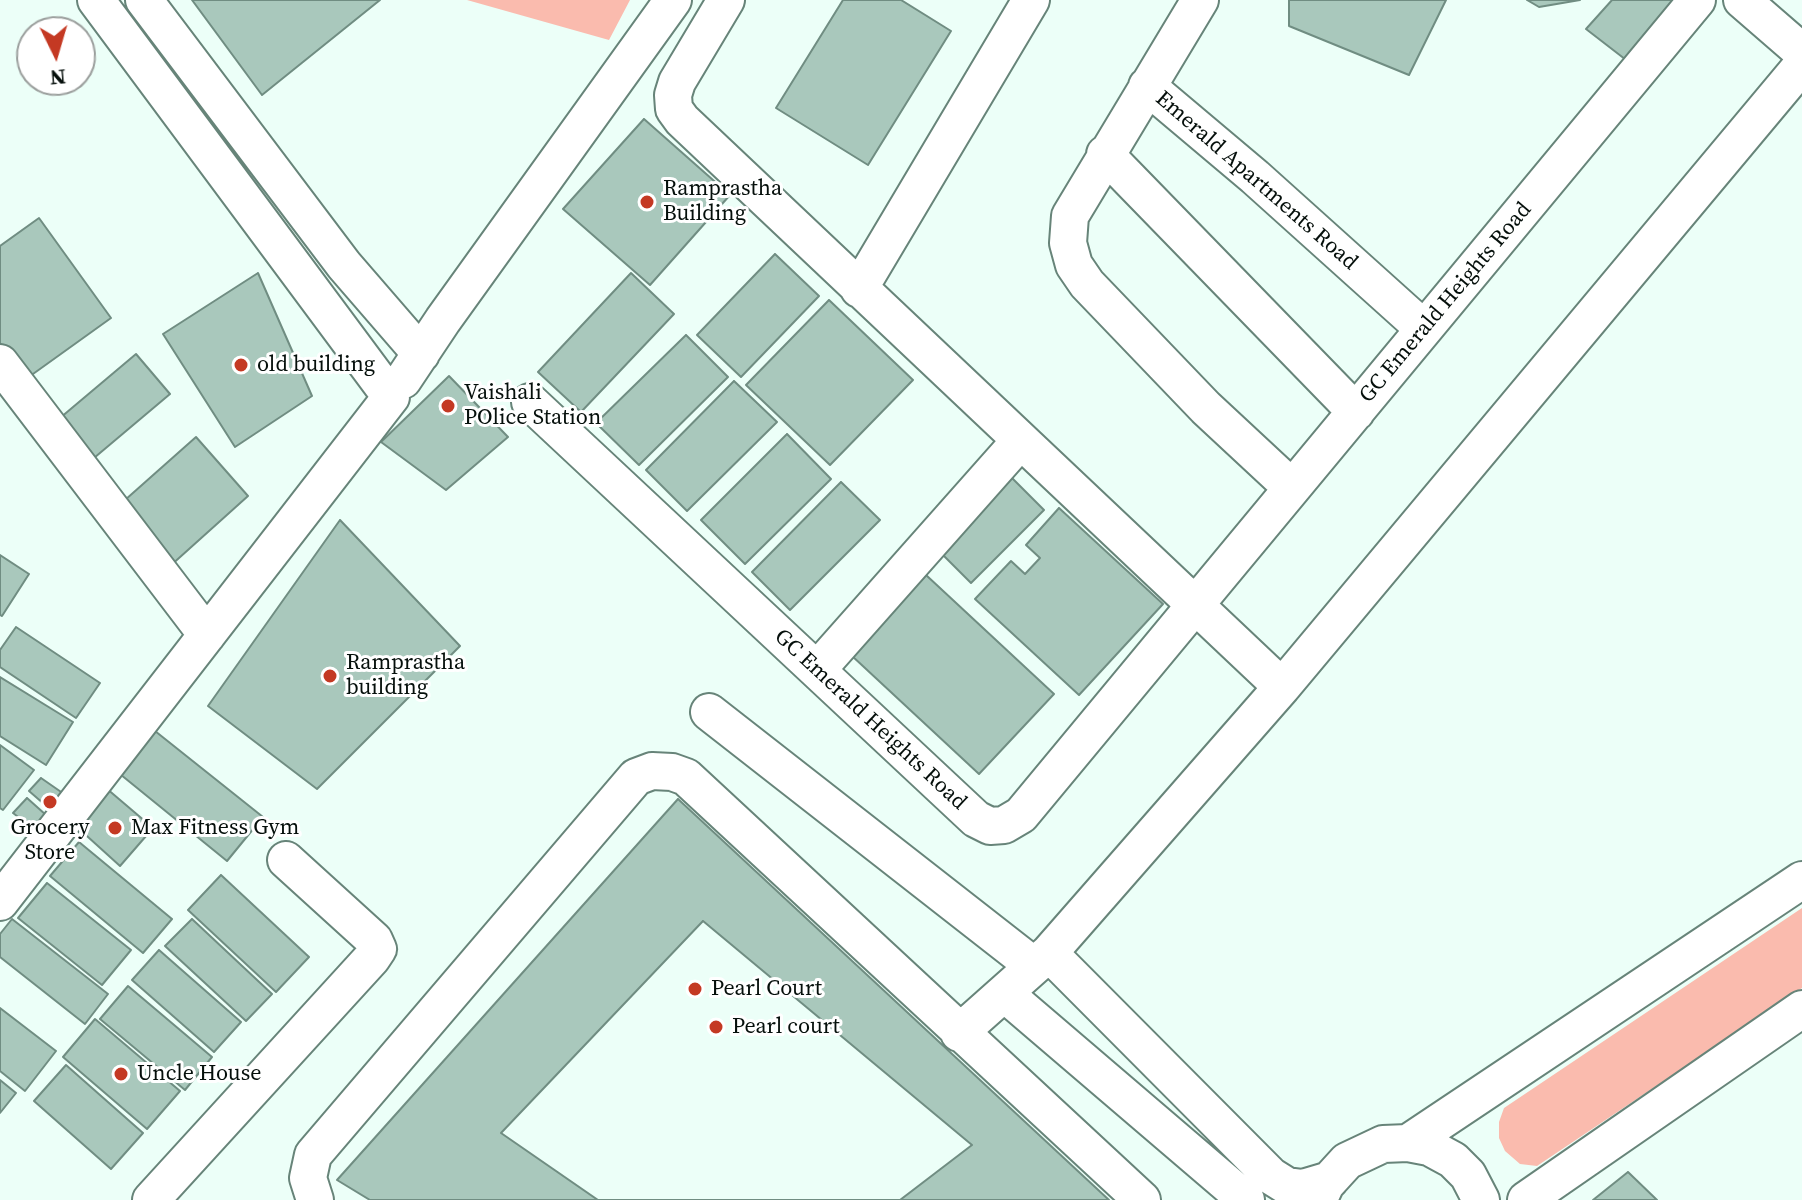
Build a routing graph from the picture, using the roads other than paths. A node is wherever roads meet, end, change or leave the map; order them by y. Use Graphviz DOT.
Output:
graph roads {
  1 [pos="96,0"];
  2 [pos="144,0"];
  3 [pos="673,0"];
  4 [pos="726,0"];
  5 [pos="1031,0"];
  6 [pos="1200,0"];
  7 [pos="1697,0"];
  8 [pos="1742,0"];
  9 [pos="1802,52"];
  10 [pos="1802,65"];
  11 [pos="1147,86"];
  12 [pos="1105,154"];
  13 [pos="859,289"];
  14 [pos="1424,329"];
  15 [pos="3,374"];
  16 [pos="530,402"];
  17 [pos="1356,412"];
  18 [pos="1020,441"];
  19 [pos="1292,488"];
  20 [pos="1194,605"];
  21 [pos="207,635"];
  22 [pos="817,670"];
  23 [pos="1282,687"];
  24 [pos="709,712"];
  25 [pos="286,860"];
  26 [pos="1802,880"];
  27 [pos="0,902"];
  28 [pos="1041,960"];
  29 [pos="1004,993"];
  30 [pos="1802,1009"];
  31 [pos="959,1033"];
  32 [pos="1408,1143"];
  33 [pos="1324,1190"];
  34 [pos="151,1200"];
  35 [pos="315,1200"];
  36 [pos="1142,1200"];
  37 [pos="1246,1200"];
  38 [pos="1481,1200"];
  39 [pos="1526,1200"];
  1 -- 21 [label="street"];
  2 -- 3 [label="street"];
  4 -- 13 [label="street"];
  5 -- 13 [label="street"];
  6 -- 11 [label="street"];
  7 -- 14 [label="street, GC Emerald Heights Road"];
  8 -- 9 [label="street"];
  10 -- 23 [label="street"];
  11 -- 12 [label="street, Emerald Apartments Road"];
  11 -- 14 [label="street, Emerald Apartments Road"];
  12 -- 17 [label="street"];
  12 -- 19 [label="street, Emerald Apartments Road"];
  13 -- 18 [label="street"];
  14 -- 17 [label="street, GC Emerald Heights Road"];
  15 -- 21 [label="street"];
  16 -- 22 [label="street, GC Emerald Heights Road"];
  17 -- 19 [label="street, GC Emerald Heights Road"];
  18 -- 20 [label="street"];
  18 -- 22 [label="street"];
  19 -- 20 [label="street, GC Emerald Heights Road"];
  20 -- 22 [label="street, GC Emerald Heights Road"];
  20 -- 23 [label="street"];
  21 -- 27 [label="street"];
  23 -- 28 [label="street"];
  24 -- 28 [label="street"];
  25 -- 34 [label="street"];
  26 -- 32 [label="street"];
  28 -- 29 [label="street"];
  28 -- 33 [label="street"];
  29 -- 31 [label="street"];
  29 -- 37 [label="street"];
  30 -- 39 [label="street"];
  31 -- 35 [label="street"];
  31 -- 36 [label="street"];
  32 -- 33 [label="street"];
  32 -- 38 [label="street"];
}
